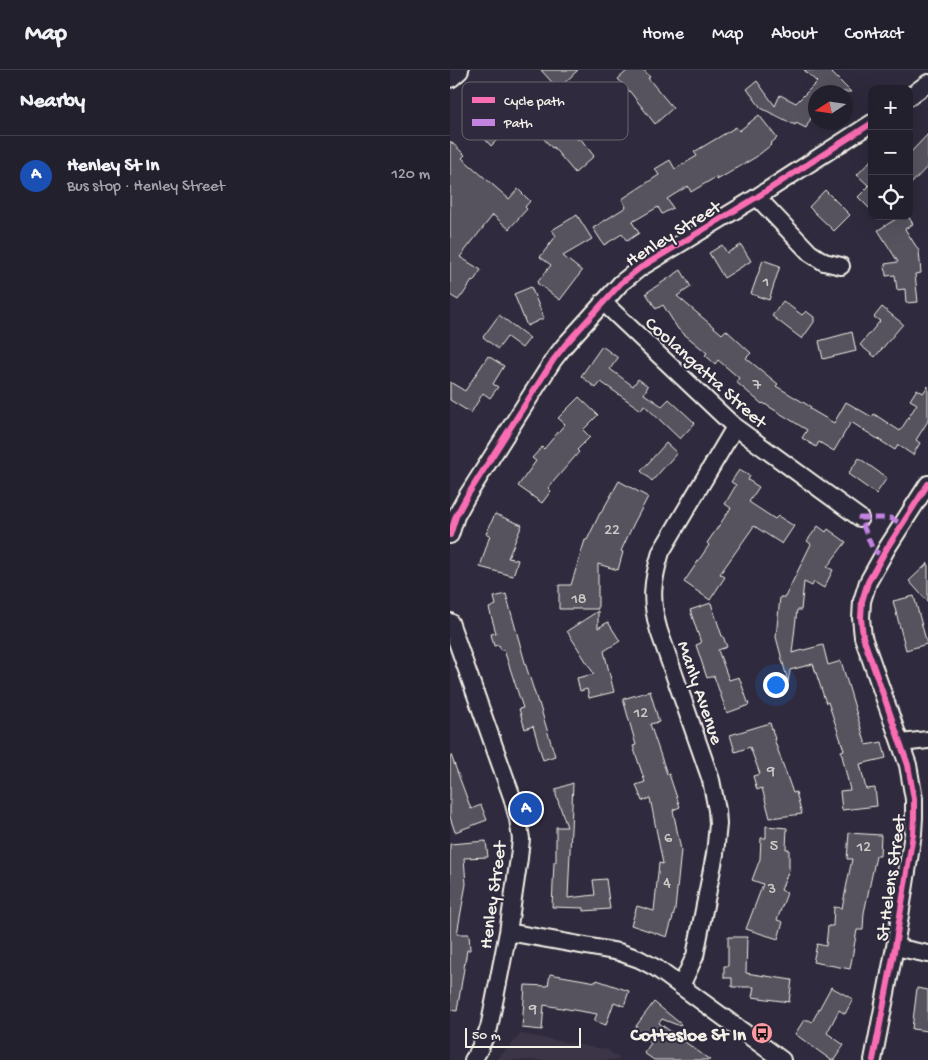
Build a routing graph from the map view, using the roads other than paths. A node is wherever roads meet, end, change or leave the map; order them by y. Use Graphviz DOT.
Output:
graph roads {
  1 [pos="458,70"];
  2 [pos="450,77"];
  3 [pos="928,83"];
  4 [pos="913,94"];
  5 [pos="868,126"];
  6 [pos="757,197"];
  7 [pos="841,266"];
  8 [pos="603,302"];
  9 [pos="734,427"];
  10 [pos="928,484"];
  11 [pos="453,515"];
  12 [pos="860,518"];
  13 [pos="450,535"];
  14 [pos="450,622"];
  15 [pos="928,740"];
  16 [pos="901,743"];
  17 [pos="508,932"];
  18 [pos="894,947"];
  19 [pos="928,954"];
  20 [pos="681,986"];
  21 [pos="473,1060"];
  22 [pos="782,1060"];
  23 [pos="873,1060"];
  1 -- 2 [label="main road"];
  3 -- 4 [label="street"];
  5 -- 6 [label="street, Henley Street"];
  6 -- 7 [label="street"];
  6 -- 8 [label="street, Henley Street"];
  8 -- 9 [label="street, Coolangatta Street"];
  8 -- 11 [label="street, Henley Street"];
  9 -- 12 [label="street, Coolangatta Street"];
  9 -- 20 [label="street, Manly Avenue"];
  10 -- 16 [label="street, St Helens Street"];
  11 -- 13 [label="street, Henley Street"];
  14 -- 17 [label="street, Henley Street"];
  15 -- 16 [label="street"];
  16 -- 18 [label="street, St Helens Street"];
  17 -- 20 [label="street"];
  17 -- 21 [label="street, Henley Street"];
  18 -- 19 [label="street"];
  18 -- 23 [label="street, St Helens Street"];
  20 -- 22 [label="street"];
}
